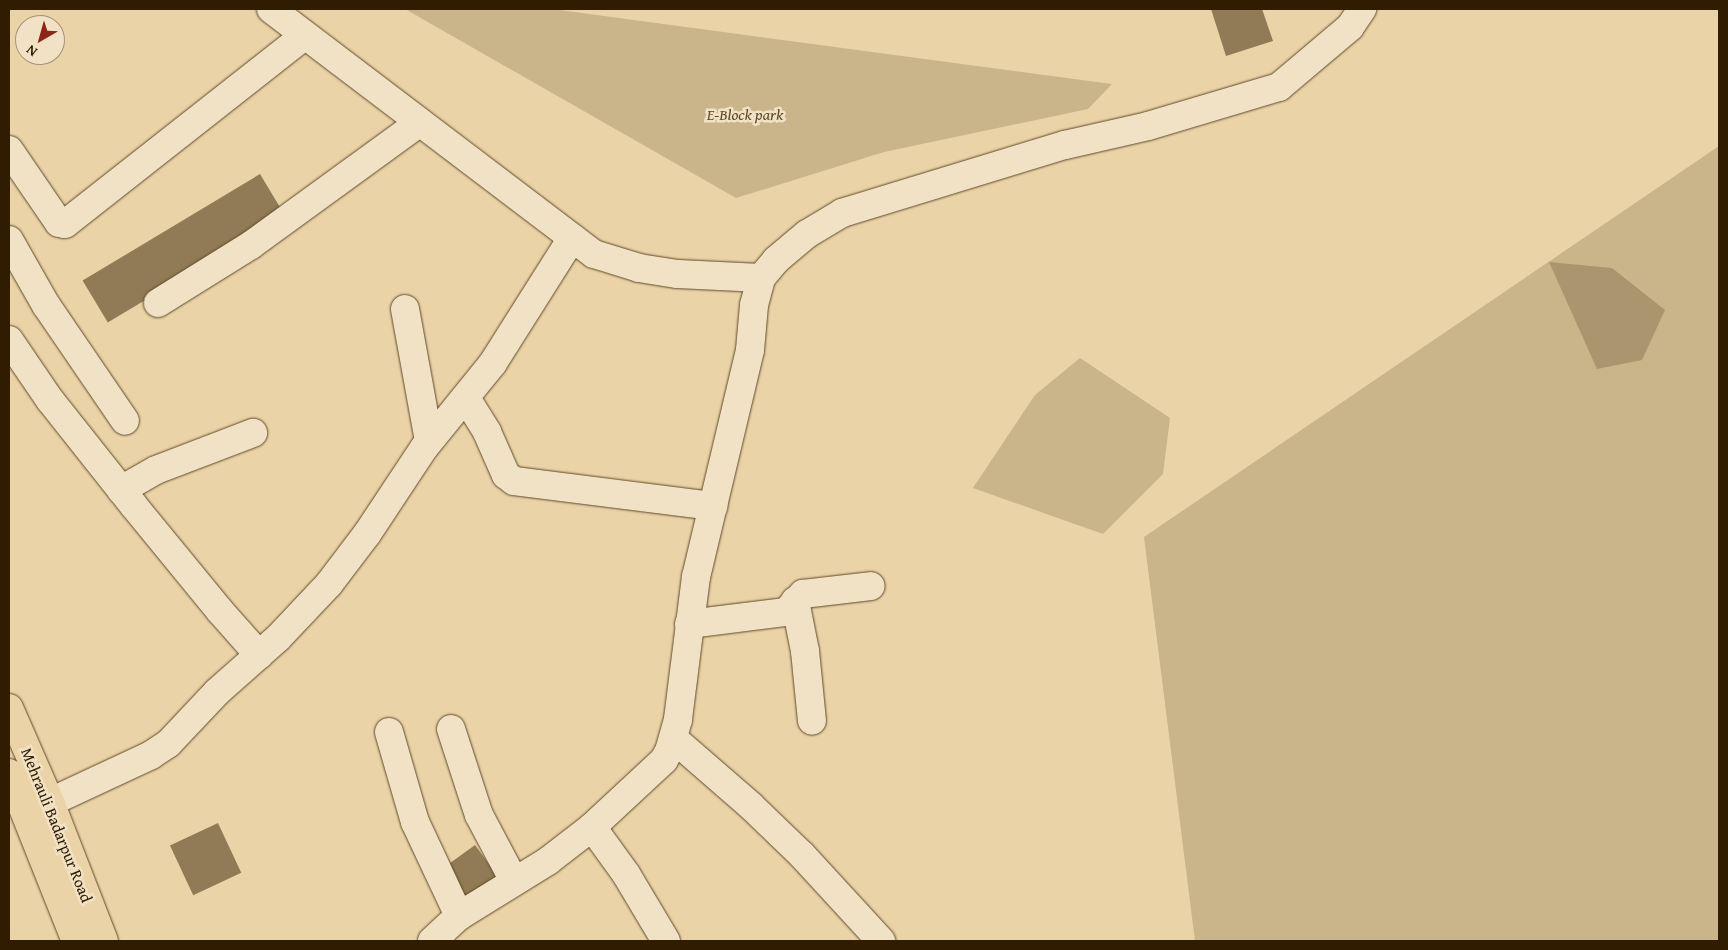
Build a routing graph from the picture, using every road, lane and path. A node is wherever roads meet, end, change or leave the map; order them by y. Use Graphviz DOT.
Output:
graph roads {
  1 [pos="271,9"];
  2 [pos="1366,11"];
  3 [pos="305,35"];
  4 [pos="420,123"];
  5 [pos="9,150"];
  6 [pos="572,238"];
  7 [pos="9,240"];
  8 [pos="761,278"];
  9 [pos="158,302"];
  10 [pos="405,310"];
  11 [pos="9,340"];
  12 [pos="466,398"];
  13 [pos="125,421"];
  14 [pos="253,433"];
  15 [pos="429,441"];
  16 [pos="121,490"];
  17 [pos="713,506"];
  18 [pos="871,586"];
  19 [pos="795,601"];
  20 [pos="689,624"];
  21 [pos="259,655"];
  22 [pos="9,708"];
  23 [pos="812,721"];
  24 [pos="451,729"];
  25 [pos="389,732"];
  26 [pos="674,738"];
  27 [pos="9,773"];
  28 [pos="50,802"];
  29 [pos="26,814"];
  30 [pos="592,827"];
  31 [pos="514,882"];
  32 [pos="459,916"];
  33 [pos="76,941"];
  34 [pos="104,941"];
  35 [pos="432,941"];
  36 [pos="666,941"];
  37 [pos="881,941"];
  1 -- 3 [label="street"];
  2 -- 8 [label="street"];
  3 -- 4 [label="street"];
  3 -- 5 [label="street"];
  4 -- 6 [label="street"];
  4 -- 9 [label="street"];
  6 -- 8 [label="street"];
  6 -- 12 [label="street"];
  7 -- 13 [label="street"];
  8 -- 17 [label="street"];
  10 -- 15 [label="street"];
  11 -- 16 [label="street"];
  12 -- 15 [label="street"];
  12 -- 17 [label="street"];
  14 -- 16 [label="street"];
  15 -- 21 [label="street"];
  16 -- 21 [label="street"];
  17 -- 20 [label="street"];
  18 -- 19 [label="street"];
  19 -- 20 [label="street"];
  19 -- 23 [label="street"];
  20 -- 26 [label="street"];
  21 -- 28 [label="street"];
  22 -- 28 [label="main road, Mehrauli Badarpur Road"];
  24 -- 31 [label="street"];
  25 -- 32 [label="street"];
  26 -- 30 [label="street"];
  26 -- 37 [label="street"];
  27 -- 29 [label="main road, Mehrauli Badarpur Road"];
  28 -- 29 [label="street"];
  28 -- 34 [label="main road, Mehrauli Badarpur Road"];
  29 -- 33 [label="main road, Mehrauli Badarpur Road"];
  30 -- 31 [label="street"];
  30 -- 36 [label="street"];
  31 -- 32 [label="street"];
  32 -- 35 [label="street"];
}
